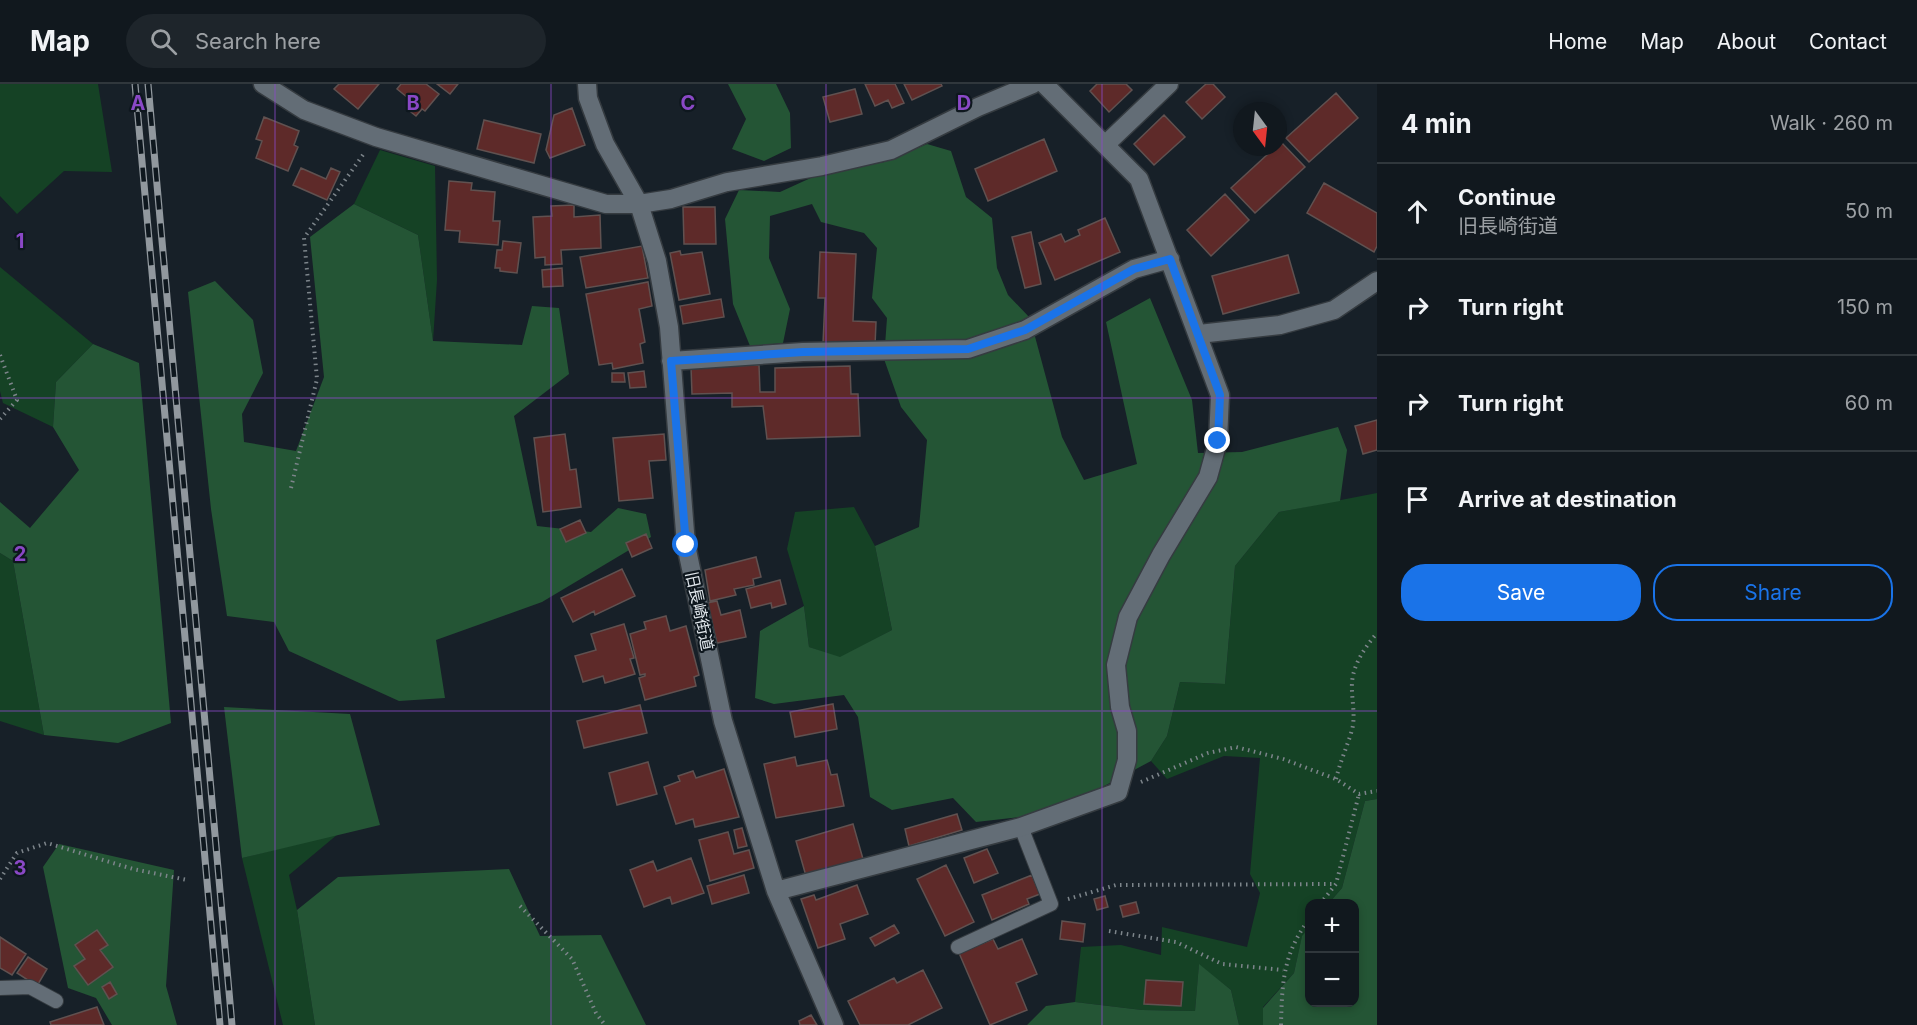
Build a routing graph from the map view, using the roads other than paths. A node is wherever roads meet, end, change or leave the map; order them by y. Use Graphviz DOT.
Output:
graph roads {
  1 [pos="263,84"];
  2 [pos="587,84"];
  3 [pos="1033,84"];
  4 [pos="1044,84"];
  5 [pos="1169,84"];
  6 [pos="1105,145"];
  7 [pos="639,204"];
  8 [pos="1170,259"];
  9 [pos="1377,281"];
  10 [pos="1199,334"];
  11 [pos="671,361"];
  12 [pos="1021,827"];
  13 [pos="777,891"];
  14 [pos="958,947"];
  15 [pos="0,988"];
  16 [pos="56,1001"];
  17 [pos="834,1025"];
  1 -- 7 [label="street"];
  2 -- 7 [label="street, 旧長崎街道"];
  3 -- 7 [label="street"];
  4 -- 6 [label="street"];
  5 -- 6 [label="street"];
  6 -- 8 [label="street"];
  7 -- 11 [label="street, 旧長崎街道"];
  8 -- 10 [label="street"];
  8 -- 11 [label="street"];
  9 -- 10 [label="street"];
  10 -- 12 [label="street"];
  11 -- 13 [label="street, 旧長崎街道"];
  12 -- 13 [label="street"];
  12 -- 14 [label="lane"];
  13 -- 17 [label="street, 旧長崎街道"];
  15 -- 16 [label="lane"];
}
